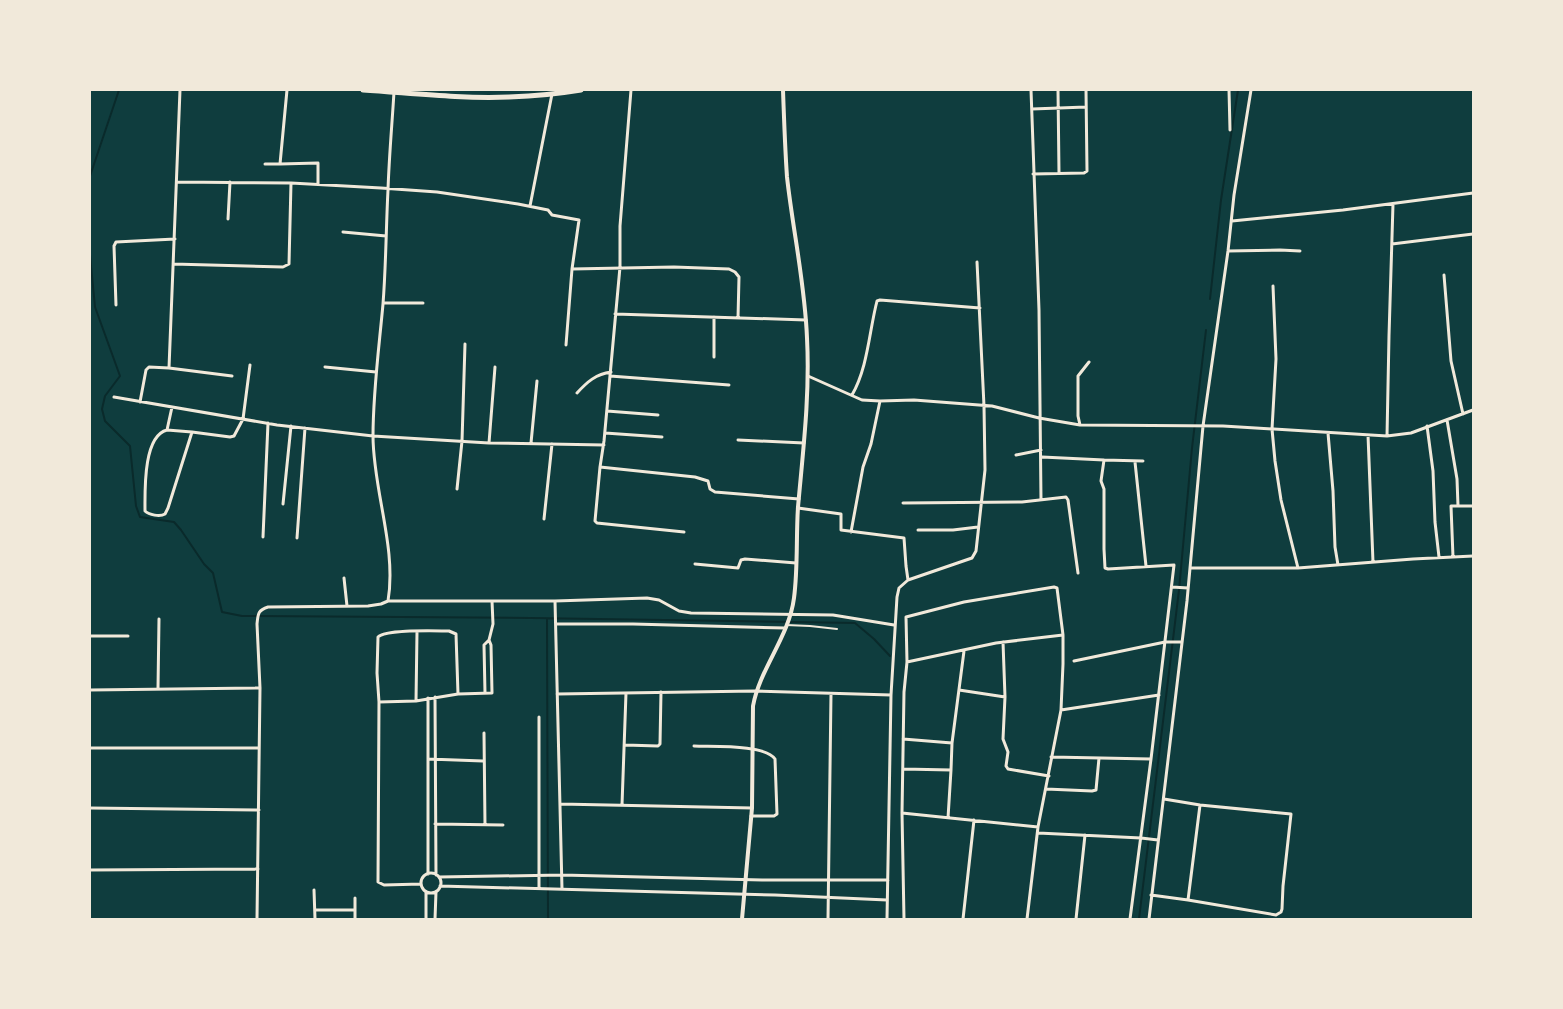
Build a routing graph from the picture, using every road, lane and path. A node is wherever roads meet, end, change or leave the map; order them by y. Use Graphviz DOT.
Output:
graph roads {
  1 [pos="180,90"];
  2 [pos="287,90"];
  3 [pos="362,90"];
  4 [pos="581,90"];
  5 [pos="631,90"];
  6 [pos="783,90"];
  7 [pos="1031,90"];
  8 [pos="1058,90"];
  9 [pos="1086,90"];
  10 [pos="1229,90"];
  11 [pos="1251,90"];
  12 [pos="394,92"];
  13 [pos="552,94"];
  14 [pos="1086,107"];
  15 [pos="1058,108"];
  16 [pos="1032,109"];
  17 [pos="1230,130"];
  18 [pos="265,164"];
  19 [pos="280,164"];
  20 [pos="1059,173"];
  21 [pos="1033,174"];
  22 [pos="177,182"];
  23 [pos="230,182"];
  24 [pos="291,183"];
  25 [pos="318,184"];
  26 [pos="388,188"];
  27 [pos="1473,193"];
  28 [pos="1393,204"];
  29 [pos="530,206"];
  30 [pos="228,219"];
  31 [pos="1232,220"];
  32 [pos="343,232"];
  33 [pos="1473,234"];
  34 [pos="386,236"];
  35 [pos="175,239"];
  36 [pos="1392,244"];
  37 [pos="1228,251"];
  38 [pos="1300,251"];
  39 [pos="977,262"];
  40 [pos="174,264"];
  41 [pos="620,267"];
  42 [pos="572,269"];
  43 [pos="1444,275"];
  44 [pos="1273,286"];
  45 [pos="383,303"];
  46 [pos="423,303"];
  47 [pos="116,306"];
  48 [pos="980,308"];
  49 [pos="615,314"];
  50 [pos="714,317"];
  51 [pos="738,318"];
  52 [pos="806,320"];
  53 [pos="466,344"];
  54 [pos="566,344"];
  55 [pos="714,357"];
  56 [pos="1089,362"];
  57 [pos="250,365"];
  58 [pos="495,367"];
  59 [pos="170,368"];
  60 [pos="325,368"];
  61 [pos="376,372"];
  62 [pos="610,374"];
  63 [pos="232,376"];
  64 [pos="807,376"];
  65 [pos="537,382"];
  66 [pos="729,385"];
  67 [pos="577,393"];
  68 [pos="852,395"];
  69 [pos="114,397"];
  70 [pos="140,402"];
  71 [pos="880,402"];
  72 [pos="984,406"];
  73 [pos="172,407"];
  74 [pos="607,410"];
  75 [pos="1473,410"];
  76 [pos="1463,414"];
  77 [pos="658,415"];
  78 [pos="1039,418"];
  79 [pos="243,419"];
  80 [pos="1447,420"];
  81 [pos="268,423"];
  82 [pos="1080,425"];
  83 [pos="290,426"];
  84 [pos="1203,426"];
  85 [pos="1427,426"];
  86 [pos="305,428"];
  87 [pos="1272,429"];
  88 [pos="168,430"];
  89 [pos="192,432"];
  90 [pos="605,433"];
  91 [pos="1328,433"];
  92 [pos="373,436"];
  93 [pos="1387,436"];
  94 [pos="662,437"];
  95 [pos="1368,437"];
  96 [pos="738,440"];
  97 [pos="462,441"];
  98 [pos="489,443"];
  99 [pos="531,443"];
  100 [pos="804,443"];
  101 [pos="552,444"];
  102 [pos="604,445"];
  103 [pos="1041,450"];
  104 [pos="1016,455"];
  105 [pos="1042,457"];
  106 [pos="1104,460"];
  107 [pos="1143,461"];
  108 [pos="1135,462"];
  109 [pos="600,467"];
  110 [pos="457,489"];
  111 [pos="799,500"];
  112 [pos="1041,500"];
  113 [pos="981,503"];
  114 [pos="283,504"];
  115 [pos="903,504"];
  116 [pos="1458,506"];
  117 [pos="1473,506"];
  118 [pos="798,508"];
  119 [pos="544,519"];
  120 [pos="978,527"];
  121 [pos="918,530"];
  122 [pos="684,532"];
  123 [pos="851,532"];
  124 [pos="263,537"];
  125 [pos="297,538"];
  126 [pos="1473,556"];
  127 [pos="1439,557"];
  128 [pos="1453,557"];
  129 [pos="1373,562"];
  130 [pos="796,563"];
  131 [pos="695,564"];
  132 [pos="1338,565"];
  133 [pos="1146,566"];
  134 [pos="1190,568"];
  135 [pos="1298,568"];
  136 [pos="1078,573"];
  137 [pos="344,578"];
  138 [pos="908,580"];
  139 [pos="1174,587"];
  140 [pos="1188,588"];
  141 [pos="388,601"];
  142 [pos="492,601"];
  143 [pos="556,601"];
  144 [pos="346,606"];
  145 [pos="790,616"];
  146 [pos="159,619"];
  147 [pos="555,622"];
  148 [pos="894,625"];
  149 [pos="786,626"];
  150 [pos="837,629"];
  151 [pos="417,632"];
  152 [pos="1064,635"];
  153 [pos="90,636"];
  154 [pos="128,636"];
  155 [pos="489,640"];
  156 [pos="1004,642"];
  157 [pos="1166,642"];
  158 [pos="1181,642"];
  159 [pos="964,651"];
  160 [pos="1074,661"];
  161 [pos="907,662"];
  162 [pos="158,688"];
  163 [pos="260,688"];
  164 [pos="90,690"];
  165 [pos="959,690"];
  166 [pos="756,691"];
  167 [pos="661,692"];
  168 [pos="485,693"];
  169 [pos="626,693"];
  170 [pos="458,694"];
  171 [pos="557,694"];
  172 [pos="831,694"];
  173 [pos="891,695"];
  174 [pos="1159,695"];
  175 [pos="1005,697"];
  176 [pos="428,698"];
  177 [pos="435,698"];
  178 [pos="416,701"];
  179 [pos="380,702"];
  180 [pos="1061,710"];
  181 [pos="540,718"];
  182 [pos="484,734"];
  183 [pos="903,739"];
  184 [pos="952,743"];
  185 [pos="625,745"];
  186 [pos="694,746"];
  187 [pos="90,748"];
  188 [pos="259,748"];
  189 [pos="752,749"];
  190 [pos="1051,757"];
  191 [pos="1099,758"];
  192 [pos="428,759"];
  193 [pos="435,759"];
  194 [pos="1151,759"];
  195 [pos="484,761"];
  196 [pos="903,769"];
  197 [pos="951,770"];
  198 [pos="1049,776"];
  199 [pos="1046,789"];
  200 [pos="1164,799"];
  201 [pos="560,804"];
  202 [pos="622,805"];
  203 [pos="1200,805"];
  204 [pos="90,808"];
  205 [pos="752,808"];
  206 [pos="259,810"];
  207 [pos="902,813"];
  208 [pos="751,816"];
  209 [pos="948,818"];
  210 [pos="974,820"];
  211 [pos="435,824"];
  212 [pos="485,825"];
  213 [pos="503,825"];
  214 [pos="1038,827"];
  215 [pos="1038,833"];
  216 [pos="1086,835"];
  217 [pos="1140,838"];
  218 [pos="1156,840"];
  219 [pos="258,869"];
  220 [pos="90,870"];
  221 [pos="428,874"];
  222 [pos="541,875"];
  223 [pos="562,875"];
  224 [pos="437,876"];
  225 [pos="746,880"];
  226 [pos="829,880"];
  227 [pos="888,880"];
  228 [pos="421,884"];
  229 [pos="440,886"];
  230 [pos="541,888"];
  231 [pos="562,889"];
  232 [pos="314,890"];
  233 [pos="426,892"];
  234 [pos="436,892"];
  235 [pos="744,894"];
  236 [pos="1151,895"];
  237 [pos="355,898"];
  238 [pos="828,898"];
  239 [pos="887,900"];
  240 [pos="1188,900"];
  241 [pos="314,910"];
  242 [pos="355,910"];
  243 [pos="257,919"];
  244 [pos="314,919"];
  245 [pos="355,919"];
  246 [pos="426,919"];
  247 [pos="435,919"];
  248 [pos="742,919"];
  249 [pos="828,919"];
  250 [pos="887,919"];
  251 [pos="904,919"];
  252 [pos="962,919"];
  253 [pos="1027,919"];
  254 [pos="1076,919"];
  255 [pos="1130,919"];
  256 [pos="1149,919"];
  1 -- 22 [label="street"];
  2 -- 19 [label="street"];
  3 -- 12 [label="highway"];
  4 -- 13 [label="highway"];
  5 -- 41 [label="street"];
  6 -- 52 [label="street"];
  7 -- 16 [label="street"];
  8 -- 15 [label="street"];
  9 -- 14 [label="street"];
  10 -- 17 [label="street"];
  11 -- 31 [label="street"];
  12 -- 13 [label="highway"];
  12 -- 26 [label="street"];
  13 -- 29 [label="street"];
  14 -- 15 [label="street"];
  14 -- 20 [label="street"];
  15 -- 16 [label="street"];
  15 -- 20 [label="street"];
  16 -- 21 [label="street"];
  18 -- 19 [label="street"];
  19 -- 25 [label="street"];
  20 -- 21 [label="street"];
  21 -- 78 [label="street"];
  22 -- 23 [label="street"];
  22 -- 35 [label="street"];
  23 -- 24 [label="street"];
  23 -- 30 [label="street"];
  24 -- 25 [label="street"];
  24 -- 40 [label="street"];
  25 -- 26 [label="street"];
  26 -- 29 [label="street"];
  26 -- 34 [label="street"];
  27 -- 28 [label="street"];
  28 -- 31 [label="street"];
  28 -- 36 [label="street"];
  29 -- 42 [label="street"];
  31 -- 37 [label="street"];
  32 -- 34 [label="street"];
  33 -- 36 [label="street"];
  34 -- 45 [label="street"];
  35 -- 40 [label="street"];
  35 -- 47 [label="street"];
  36 -- 93 [label="street"];
  37 -- 38 [label="street"];
  37 -- 84 [label="street"];
  39 -- 48 [label="street"];
  40 -- 59 [label="street"];
  41 -- 42 [label="street"];
  41 -- 49 [label="street"];
  41 -- 51 [label="street"];
  42 -- 54 [label="street"];
  43 -- 76 [label="street"];
  44 -- 87 [label="street"];
  45 -- 46 [label="street"];
  45 -- 61 [label="street"];
  48 -- 68 [label="street"];
  48 -- 72 [label="street"];
  49 -- 50 [label="street"];
  49 -- 62 [label="street"];
  50 -- 51 [label="street"];
  50 -- 55 [label="street"];
  51 -- 52 [label="street"];
  52 -- 64 [label="street"];
  53 -- 97 [label="street"];
  56 -- 82 [label="street"];
  57 -- 79 [label="street"];
  58 -- 98 [label="street"];
  59 -- 63 [label="street"];
  59 -- 70 [label="street"];
  60 -- 61 [label="street"];
  61 -- 92 [label="street"];
  62 -- 66 [label="street"];
  62 -- 67 [label="street"];
  62 -- 74 [label="street"];
  64 -- 68 [label="street"];
  64 -- 100 [label="street"];
  65 -- 99 [label="street"];
  68 -- 71 [label="street"];
  69 -- 70 [label="street"];
  70 -- 73 [label="street"];
  71 -- 72 [label="street"];
  71 -- 123 [label="street"];
  72 -- 78 [label="street"];
  72 -- 113 [label="street"];
  73 -- 79 [label="street"];
  73 -- 88 [label="street"];
  74 -- 77 [label="street"];
  74 -- 90 [label="street"];
  75 -- 76 [label="street"];
  76 -- 80 [label="street"];
  78 -- 82 [label="street"];
  78 -- 103 [label="street"];
  79 -- 81 [label="street"];
  79 -- 89 [label="street"];
  80 -- 85 [label="street"];
  80 -- 116 [label="street"];
  81 -- 83 [label="street"];
  81 -- 124 [label="street"];
  82 -- 84 [label="street"];
  83 -- 86 [label="street"];
  83 -- 114 [label="street"];
  84 -- 87 [label="street"];
  84 -- 134 [label="street"];
  85 -- 93 [label="street"];
  85 -- 127 [label="street"];
  86 -- 92 [label="street"];
  86 -- 125 [label="street"];
  87 -- 91 [label="street"];
  87 -- 135 [label="street"];
  88 -- 89 [label="street"];
  88 -- 89 [label="street"];
  90 -- 94 [label="street"];
  90 -- 102 [label="street"];
  91 -- 95 [label="street"];
  91 -- 132 [label="street"];
  92 -- 97 [label="street"];
  92 -- 141 [label="street"];
  93 -- 95 [label="street"];
  95 -- 129 [label="street"];
  96 -- 100 [label="street"];
  97 -- 98 [label="street"];
  97 -- 110 [label="street"];
  98 -- 99 [label="street"];
  99 -- 101 [label="street"];
  100 -- 111 [label="street"];
  101 -- 102 [label="street"];
  101 -- 119 [label="street"];
  102 -- 109 [label="street"];
  103 -- 104 [label="street"];
  103 -- 105 [label="street"];
  105 -- 106 [label="street"];
  105 -- 112 [label="street"];
  106 -- 108 [label="street"];
  106 -- 133 [label="street"];
  107 -- 108 [label="street"];
  108 -- 133 [label="street"];
  109 -- 111 [label="street"];
  109 -- 122 [label="street"];
  111 -- 118 [label="street"];
  112 -- 113 [label="street"];
  112 -- 136 [label="street"];
  113 -- 115 [label="street"];
  113 -- 120 [label="street"];
  116 -- 117 [label="street"];
  116 -- 128 [label="street"];
  118 -- 123 [label="street"];
  118 -- 130 [label="street"];
  120 -- 121 [label="street"];
  120 -- 138 [label="street"];
  123 -- 138 [label="street"];
  126 -- 128 [label="street"];
  127 -- 128 [label="street"];
  127 -- 129 [label="street"];
  129 -- 132 [label="street"];
  130 -- 131 [label="street"];
  130 -- 145 [label="street"];
  132 -- 135 [label="street"];
  133 -- 139 [label="street"];
  134 -- 135 [label="street"];
  134 -- 140 [label="street"];
  137 -- 144 [label="street"];
  138 -- 148 [label="street"];
  139 -- 140 [label="street"];
  139 -- 157 [label="street"];
  140 -- 158 [label="street"];
  141 -- 142 [label="street"];
  141 -- 144 [label="street"];
  142 -- 143 [label="street"];
  142 -- 155 [label="street"];
  143 -- 145 [label="street"];
  143 -- 147 [label="street"];
  144 -- 163 [label="street"];
  145 -- 148 [label="street"];
  145 -- 149 [label="street"];
  146 -- 162 [label="street"];
  147 -- 149 [label="street"];
  147 -- 171 [label="street"];
  148 -- 173 [label="street"];
  149 -- 150 [label="lane"];
  149 -- 166 [label="street"];
  151 -- 170 [label="street"];
  151 -- 178 [label="street"];
  151 -- 179 [label="street"];
  152 -- 156 [label="street"];
  152 -- 161 [label="street"];
  152 -- 180 [label="street"];
  153 -- 154 [label="street"];
  155 -- 168 [label="street"];
  155 -- 168 [label="street"];
  156 -- 159 [label="street"];
  156 -- 175 [label="street"];
  157 -- 158 [label="street"];
  157 -- 160 [label="street"];
  157 -- 174 [label="street"];
  158 -- 200 [label="street"];
  159 -- 161 [label="street"];
  159 -- 165 [label="street"];
  161 -- 183 [label="street"];
  162 -- 163 [label="street"];
  162 -- 164 [label="street"];
  163 -- 188 [label="street"];
  165 -- 175 [label="street"];
  165 -- 184 [label="street"];
  166 -- 167 [label="street"];
  166 -- 172 [label="street"];
  166 -- 189 [label="street"];
  167 -- 169 [label="street"];
  167 -- 185 [label="street"];
  168 -- 170 [label="street"];
  169 -- 171 [label="street"];
  169 -- 185 [label="street"];
  170 -- 177 [label="street"];
  171 -- 201 [label="street"];
  172 -- 173 [label="street"];
  172 -- 226 [label="street"];
  173 -- 227 [label="street"];
  174 -- 180 [label="street"];
  174 -- 194 [label="street"];
  175 -- 198 [label="street"];
  176 -- 177 [label="street"];
  176 -- 178 [label="street"];
  176 -- 192 [label="street"];
  177 -- 193 [label="street"];
  178 -- 179 [label="street"];
  179 -- 228 [label="street"];
  180 -- 190 [label="street"];
  181 -- 222 [label="street"];
  182 -- 195 [label="street"];
  183 -- 184 [label="street"];
  183 -- 196 [label="street"];
  184 -- 197 [label="street"];
  185 -- 202 [label="street"];
  186 -- 189 [label="street"];
  187 -- 188 [label="street"];
  188 -- 206 [label="street"];
  189 -- 205 [label="street"];
  189 -- 208 [label="street"];
  190 -- 191 [label="street"];
  190 -- 198 [label="street"];
  191 -- 194 [label="street"];
  191 -- 199 [label="street"];
  192 -- 193 [label="street"];
  192 -- 221 [label="street"];
  193 -- 195 [label="street"];
  193 -- 211 [label="street"];
  194 -- 217 [label="street"];
  195 -- 212 [label="street"];
  196 -- 197 [label="street"];
  196 -- 207 [label="street"];
  197 -- 209 [label="street"];
  198 -- 199 [label="street"];
  199 -- 214 [label="street"];
  200 -- 203 [label="street"];
  200 -- 218 [label="street"];
  201 -- 202 [label="street"];
  201 -- 223 [label="street"];
  202 -- 205 [label="street"];
  203 -- 240 [label="street"];
  203 -- 240 [label="street"];
  204 -- 206 [label="street"];
  205 -- 208 [label="street"];
  206 -- 219 [label="street"];
  207 -- 209 [label="street"];
  207 -- 251 [label="street"];
  208 -- 225 [label="street"];
  209 -- 210 [label="street"];
  210 -- 214 [label="street"];
  210 -- 252 [label="street"];
  211 -- 212 [label="street"];
  211 -- 224 [label="street"];
  212 -- 213 [label="street"];
  214 -- 215 [label="street"];
  215 -- 216 [label="street"];
  215 -- 253 [label="street"];
  216 -- 217 [label="street"];
  216 -- 254 [label="street"];
  217 -- 218 [label="street"];
  217 -- 255 [label="street"];
  218 -- 236 [label="street"];
  219 -- 220 [label="street"];
  219 -- 243 [label="street"];
  221 -- 224 [label="street"];
  221 -- 228 [label="street"];
  222 -- 223 [label="street"];
  222 -- 224 [label="street"];
  222 -- 230 [label="street"];
  223 -- 225 [label="street"];
  223 -- 231 [label="street"];
  224 -- 229 [label="street"];
  225 -- 226 [label="street"];
  225 -- 235 [label="street"];
  226 -- 227 [label="street"];
  226 -- 238 [label="street"];
  227 -- 239 [label="street"];
  228 -- 233 [label="street"];
  229 -- 230 [label="street"];
  229 -- 234 [label="street"];
  230 -- 231 [label="street"];
  231 -- 235 [label="street"];
  232 -- 241 [label="street"];
  233 -- 234 [label="street"];
  233 -- 246 [label="street"];
  234 -- 247 [label="street"];
  235 -- 238 [label="street"];
  235 -- 248 [label="street"];
  236 -- 240 [label="street"];
  236 -- 256 [label="street"];
  237 -- 242 [label="street"];
  238 -- 239 [label="street"];
  238 -- 249 [label="street"];
  239 -- 250 [label="street"];
  241 -- 242 [label="street"];
  241 -- 244 [label="street"];
  242 -- 245 [label="street"];
}
